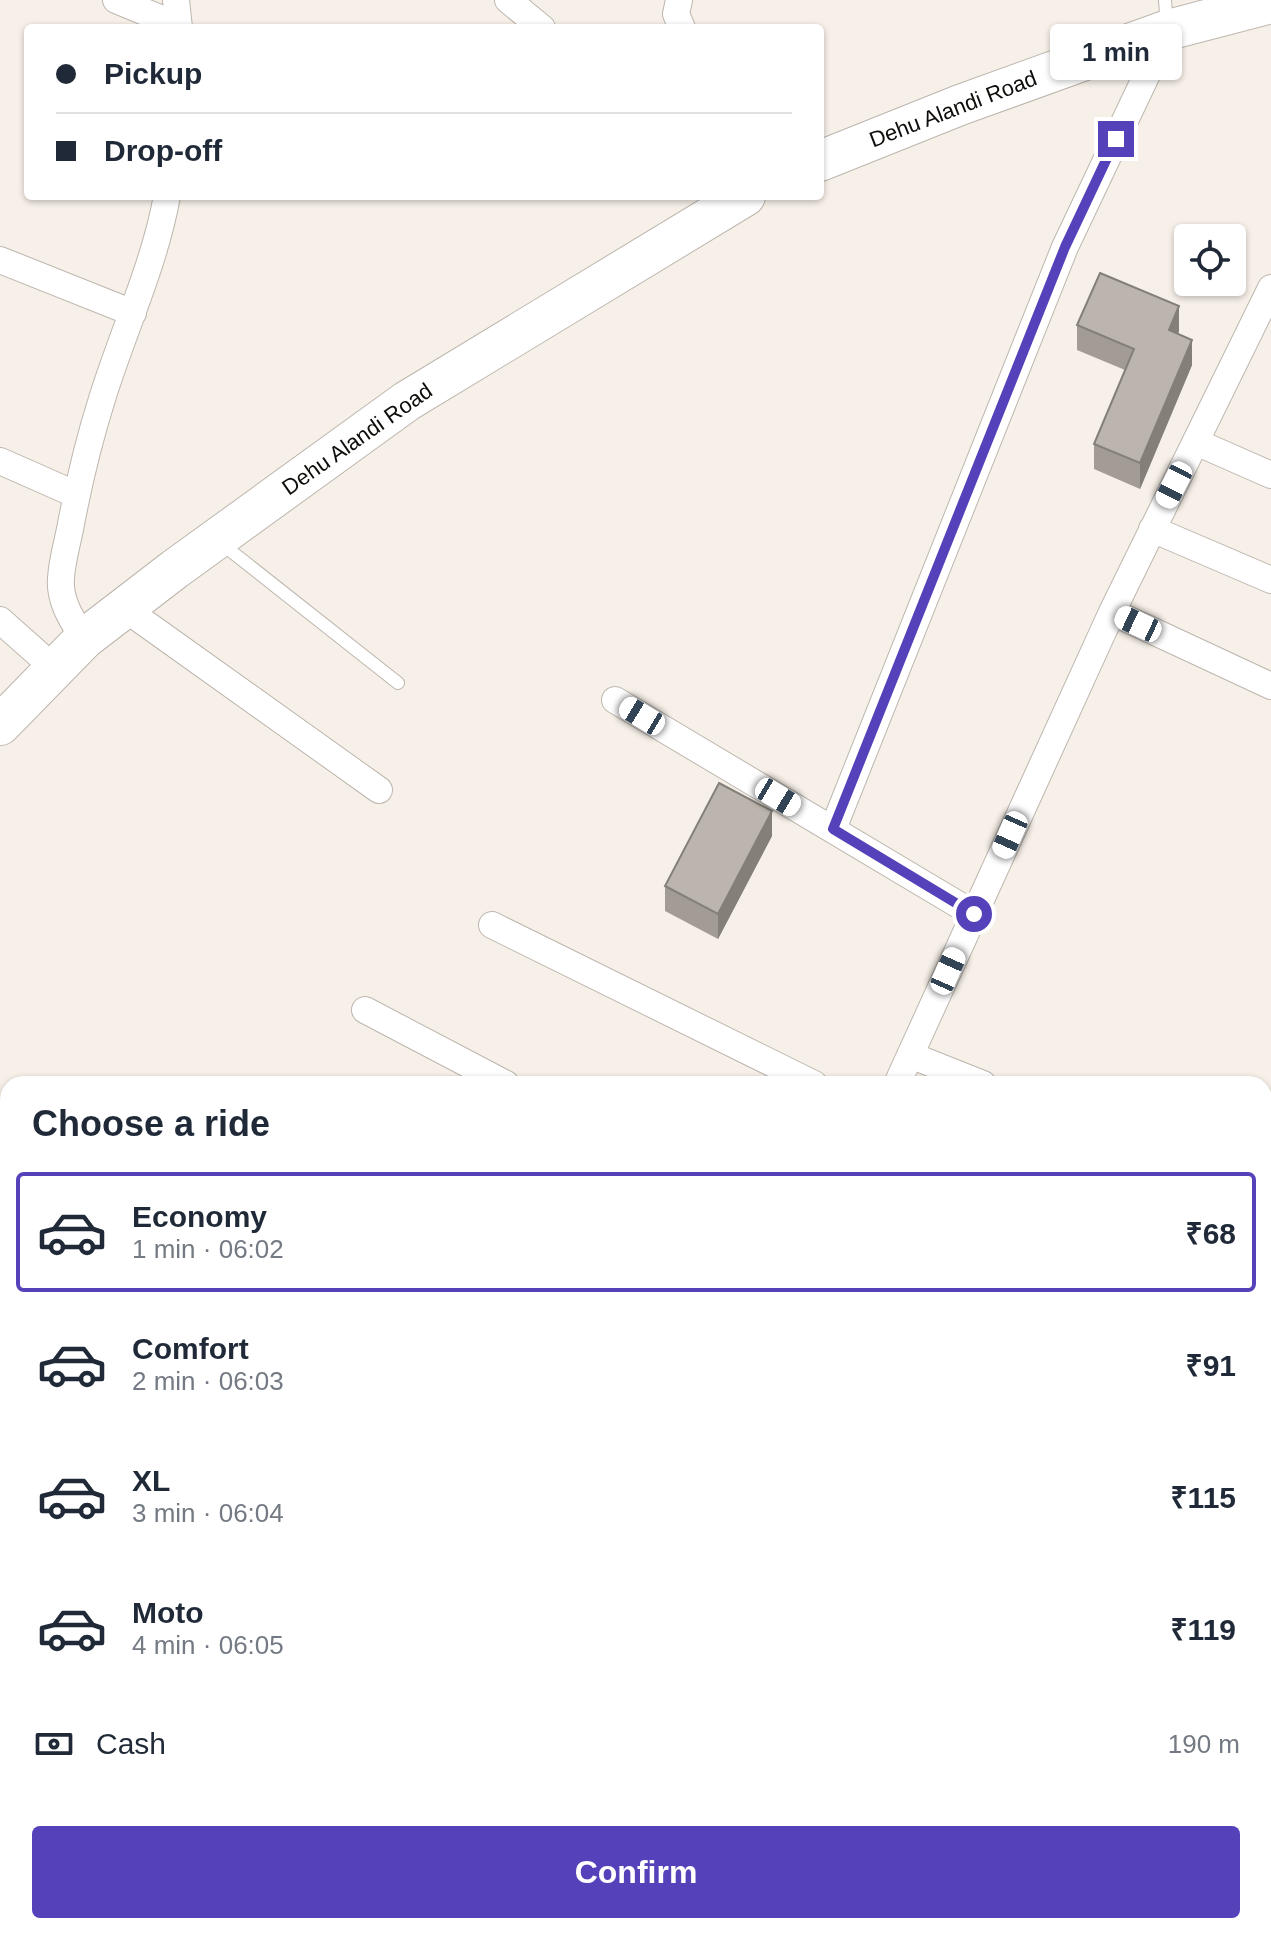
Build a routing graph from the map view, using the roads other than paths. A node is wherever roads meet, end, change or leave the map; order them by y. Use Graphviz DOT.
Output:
graph roads {
  1 [pos="116,0"];
  2 [pos="508,0"];
  3 [pos="679,0"];
  4 [pos="1271,3"];
  5 [pos="1166,15"];
  6 [pos="178,18"];
  7 [pos="537,24"];
  8 [pos="680,24"];
  9 [pos="824,159"];
  10 [pos="166,200"];
  11 [pos="737,200"];
  12 [pos="0,260"];
  13 [pos="1271,288"];
  14 [pos="133,313"];
  15 [pos="1196,442"];
  16 [pos="0,461"];
  17 [pos="1271,475"];
  18 [pos="77,495"];
  19 [pos="1152,529"];
  20 [pos="216,539"];
  21 [pos="1271,580"];
  22 [pos="124,608"];
  23 [pos="1112,612"];
  24 [pos="0,620"];
  25 [pos="84,639"];
  26 [pos="54,668"];
  27 [pos="398,683"];
  28 [pos="1271,686"];
  29 [pos="615,700"];
  30 [pos="0,725"];
  31 [pos="379,790"];
  32 [pos="833,829"];
  33 [pos="974,914"];
  34 [pos="492,925"];
  35 [pos="365,1010"];
  36 [pos="910,1055"];
  37 [pos="491,1076"];
  38 [pos="798,1076"];
  39 [pos="901,1076"];
  40 [pos="963,1076"];
  1 -- 6 [label="street"];
  2 -- 7 [label="street"];
  3 -- 8 [label="street"];
  4 -- 5 [label="main road, Dehu Alandi Road"];
  5 -- 9 [label="main road, Dehu Alandi Road"];
  5 -- 32 [label="street"];
  10 -- 14 [label="street"];
  11 -- 20 [label="main road, Dehu Alandi Road"];
  12 -- 14 [label="street"];
  13 -- 15 [label="street"];
  14 -- 18 [label="street"];
  15 -- 17 [label="street"];
  15 -- 19 [label="street"];
  16 -- 18 [label="street"];
  18 -- 25 [label="street"];
  19 -- 21 [label="street"];
  19 -- 23 [label="street"];
  20 -- 22 [label="main road, Dehu Alandi Road"];
  20 -- 27 [label="lane"];
  22 -- 25 [label="main road, Dehu Alandi Road"];
  22 -- 31 [label="street"];
  23 -- 28 [label="street"];
  23 -- 33 [label="street"];
  24 -- 26 [label="street"];
  25 -- 26 [label="main road, Dehu Alandi Road"];
  26 -- 30 [label="main road, Dehu Alandi Road"];
  29 -- 32 [label="street"];
  32 -- 33 [label="street"];
  33 -- 36 [label="street"];
  34 -- 38 [label="street"];
  35 -- 37 [label="street"];
  36 -- 39 [label="street"];
  36 -- 40 [label="street"];
}
